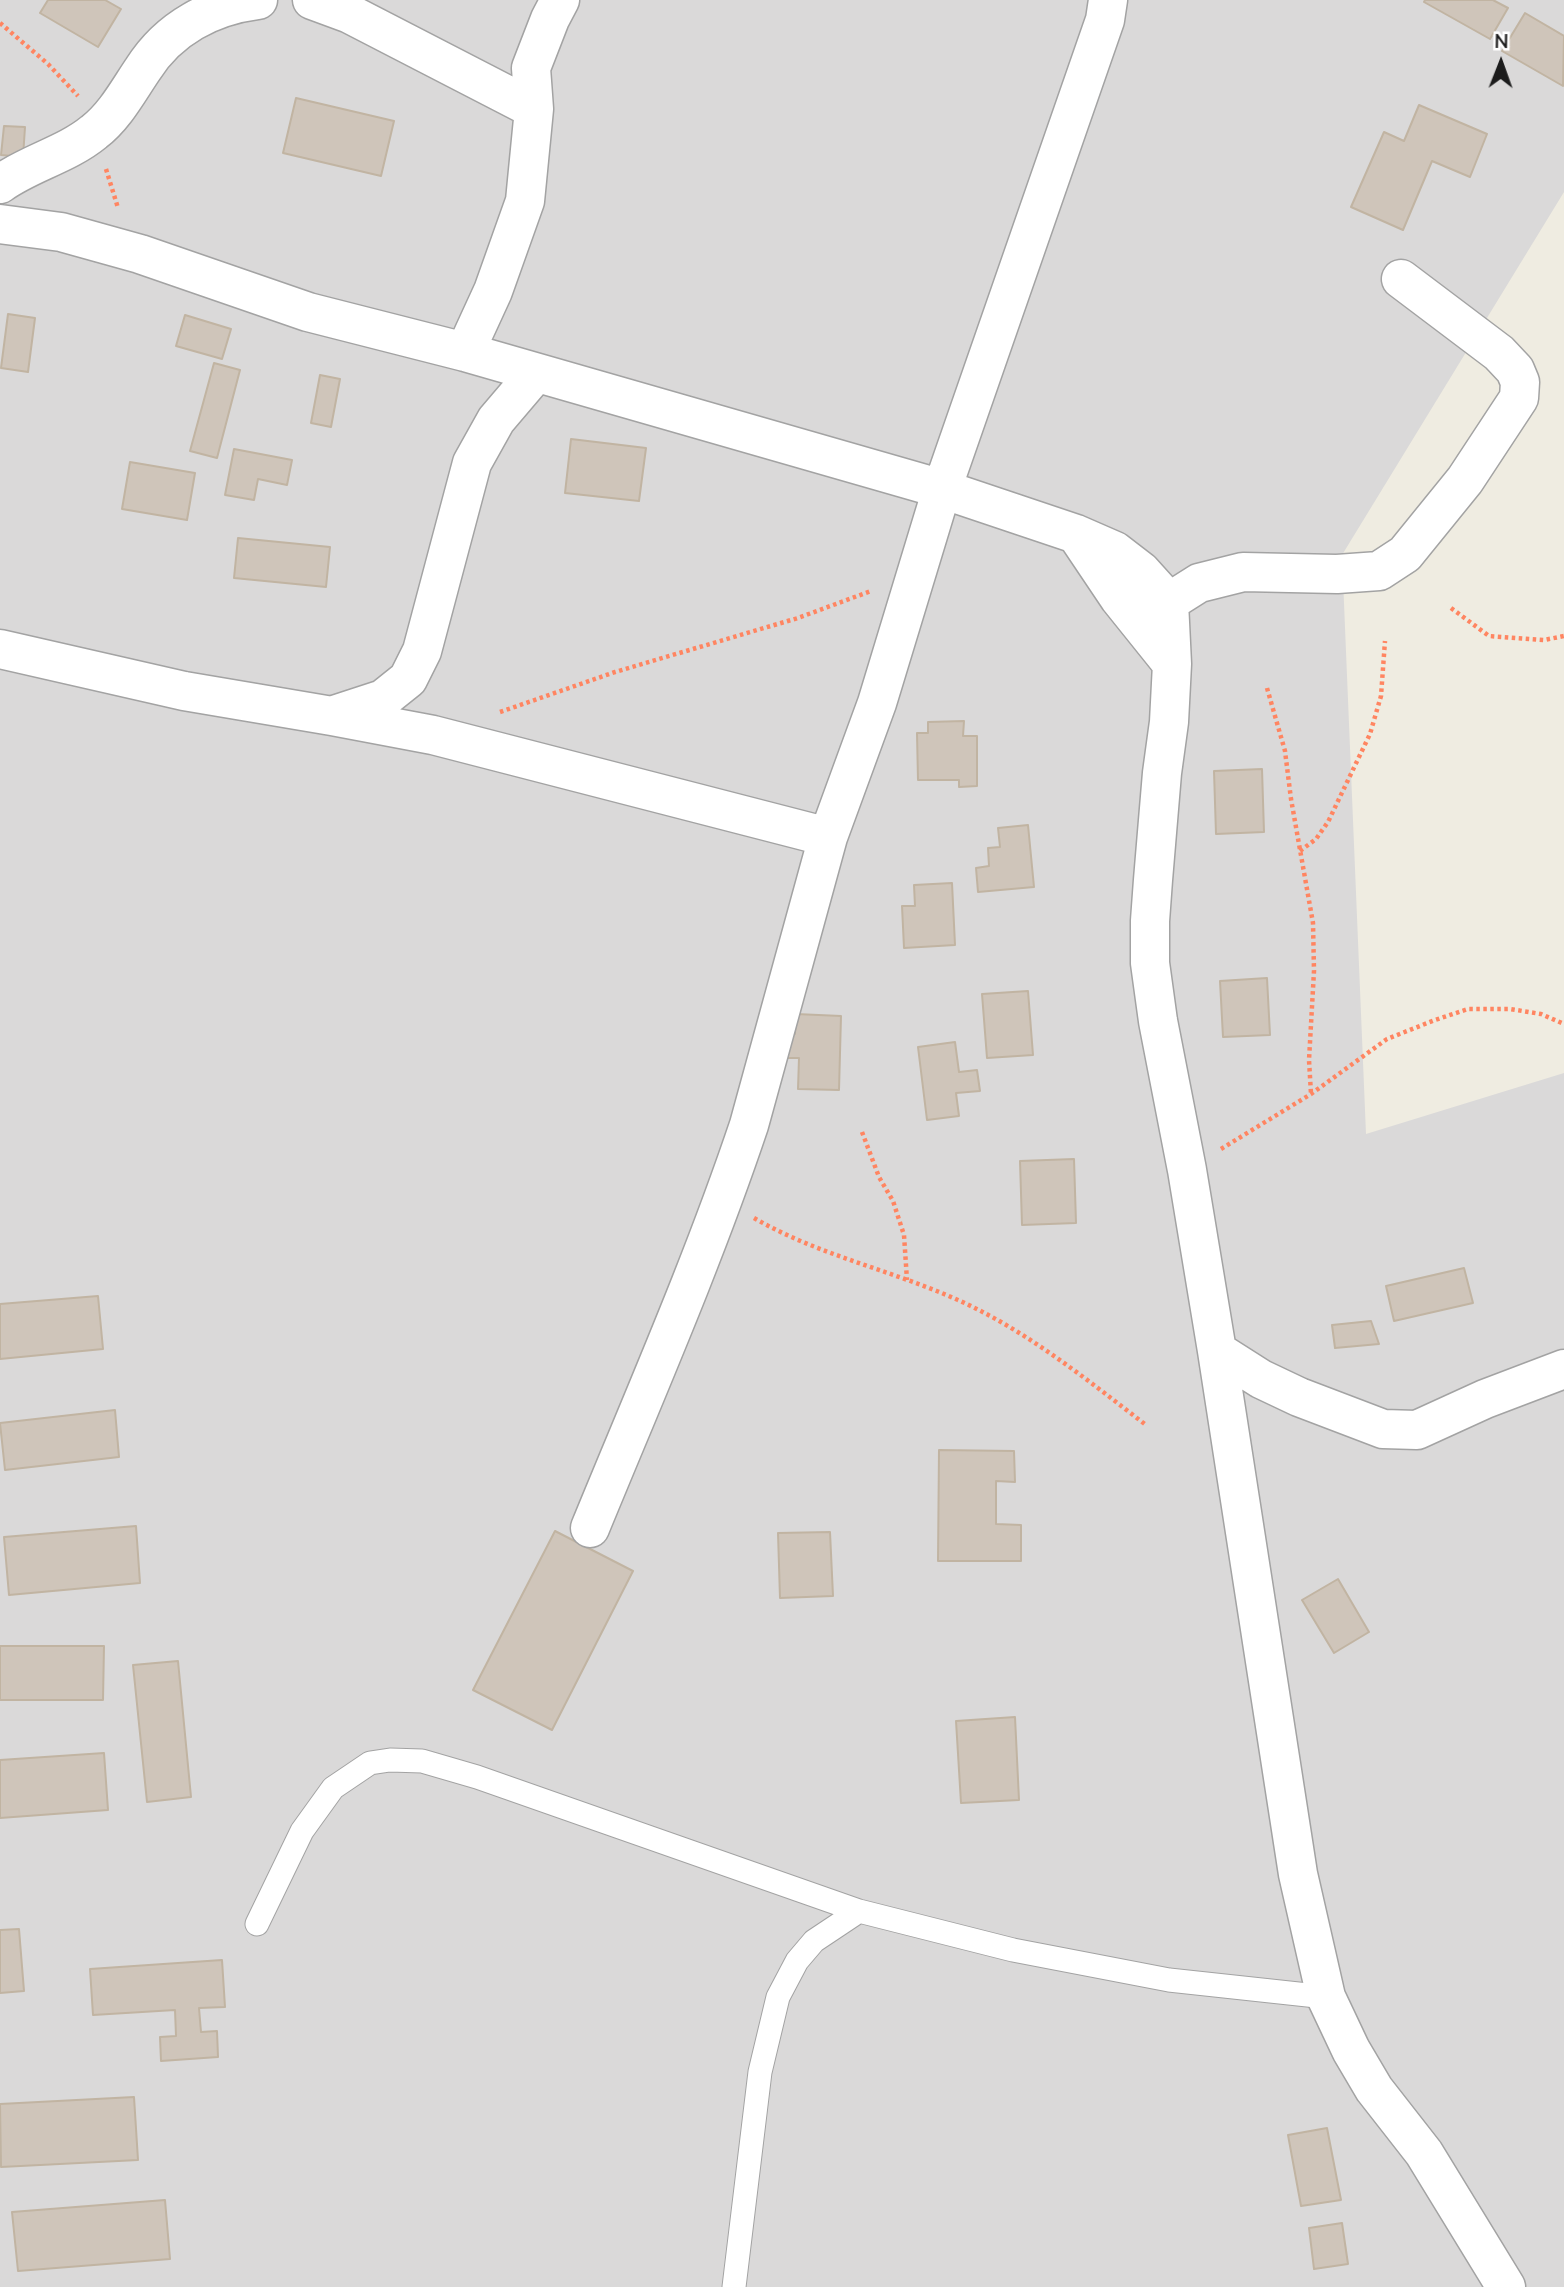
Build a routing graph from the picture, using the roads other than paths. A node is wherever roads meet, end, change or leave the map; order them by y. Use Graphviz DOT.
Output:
graph roads {
  1 [pos="258,0"];
  2 [pos="312,0"];
  3 [pos="560,0"];
  4 [pos="1108,0"];
  5 [pos="534,109"];
  6 [pos="0,184"];
  7 [pos="0,224"];
  8 [pos="1401,279"];
  9 [pos="465,352"];
  10 [pos="536,373"];
  11 [pos="943,489"];
  12 [pos="1076,534"];
  13 [pos="1169,602"];
  14 [pos="0,649"];
  15 [pos="1172,664"];
  16 [pos="332,716"];
  17 [pos="828,837"];
  18 [pos="1217,1351"];
  19 [pos="1564,1369"];
  20 [pos="590,1528"];
  21 [pos="859,1911"];
  22 [pos="257,1924"];
  23 [pos="1326,1997"];
  24 [pos="734,2287"];
  25 [pos="1506,2287"];
  1 -- 6 [label="street"];
  2 -- 5 [label="street"];
  3 -- 5 [label="street"];
  4 -- 11 [label="street"];
  5 -- 9 [label="street"];
  7 -- 9 [label="street"];
  8 -- 13 [label="street"];
  9 -- 10 [label="street"];
  10 -- 11 [label="street"];
  10 -- 16 [label="street"];
  11 -- 12 [label="street"];
  11 -- 17 [label="street"];
  12 -- 13 [label="street"];
  12 -- 15 [label="street"];
  13 -- 15 [label="street"];
  14 -- 16 [label="street"];
  15 -- 18 [label="street"];
  16 -- 17 [label="street"];
  17 -- 20 [label="street"];
  18 -- 19 [label="street"];
  18 -- 23 [label="street"];
  21 -- 22 [label="lane"];
  21 -- 23 [label="lane"];
  21 -- 24 [label="lane"];
  23 -- 25 [label="street"];
}
